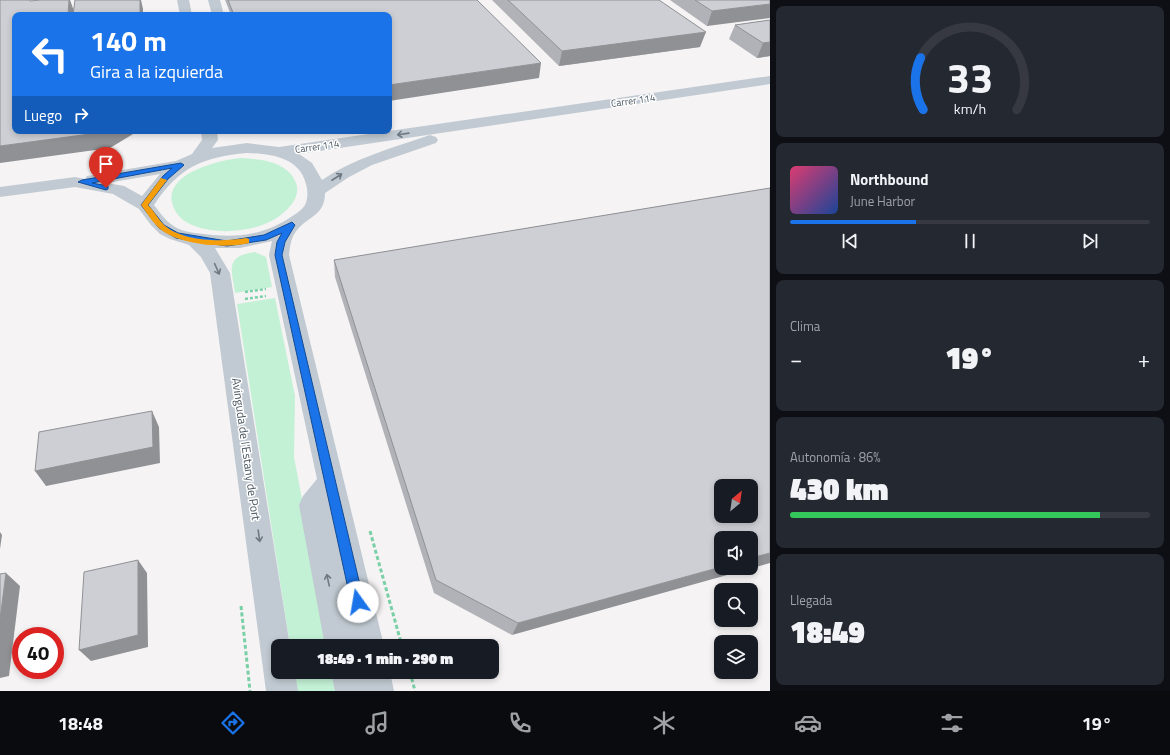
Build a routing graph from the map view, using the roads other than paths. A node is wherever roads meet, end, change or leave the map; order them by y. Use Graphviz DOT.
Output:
graph roads {
  1 [pos="183,0"];
  2 [pos="214,0"];
  3 [pos="185,12"];
  4 [pos="217,12"];
  5 [pos="770,80"];
  6 [pos="497,120"];
  7 [pos="209,134"];
  8 [pos="244,134"];
  9 [pos="251,148"];
  10 [pos="284,151"];
  11 [pos="197,158"];
  12 [pos="181,165"];
  13 [pos="82,182"];
  14 [pos="316,191"];
  15 [pos="0,192"];
  16 [pos="145,205"];
  17 [pos="292,225"];
  18 [pos="194,239"];
  19 [pos="330,483"];
  20 [pos="274,639"];
  21 [pos="340,639"];
  22 [pos="366,639"];
  23 [pos="280,679"];
  24 [pos="348,679"];
  25 [pos="375,679"];
  26 [pos="282,691"];
  27 [pos="350,691"];
  28 [pos="378,691"];
  1 -- 3 [label="street"];
  2 -- 4 [label="street"];
  5 -- 6 [label="street, Carrer 114"];
  6 -- 10 [label="street, Carrer 114, one-way"];
  14 -- 6 [label="street, Carrer 114, one-way"];
  7 -- 11 [label="street"];
  8 -- 9 [label="street"];
  9 -- 10 [label="street"];
  9 -- 11 [label="street"];
  10 -- 14 [label="street"];
  11 -- 12 [label="street"];
  12 -- 13 [label="street"];
  12 -- 16 [label="street"];
  13 -- 15 [label="street"];
  13 -- 16 [label="street"];
  14 -- 17 [label="street"];
  16 -- 18 [label="street"];
  17 -- 18 [label="street"];
  17 -- 19 [label="street"];
  18 -- 20 [label="street, Avinguda de l'Estany de Port, one-way"];
  21 -- 19 [label="street, one-way"];
  19 -- 22 [label="street"];
  23 -- 26 [label="street"];
  24 -- 27 [label="street"];
  25 -- 28 [label="street"];
}
